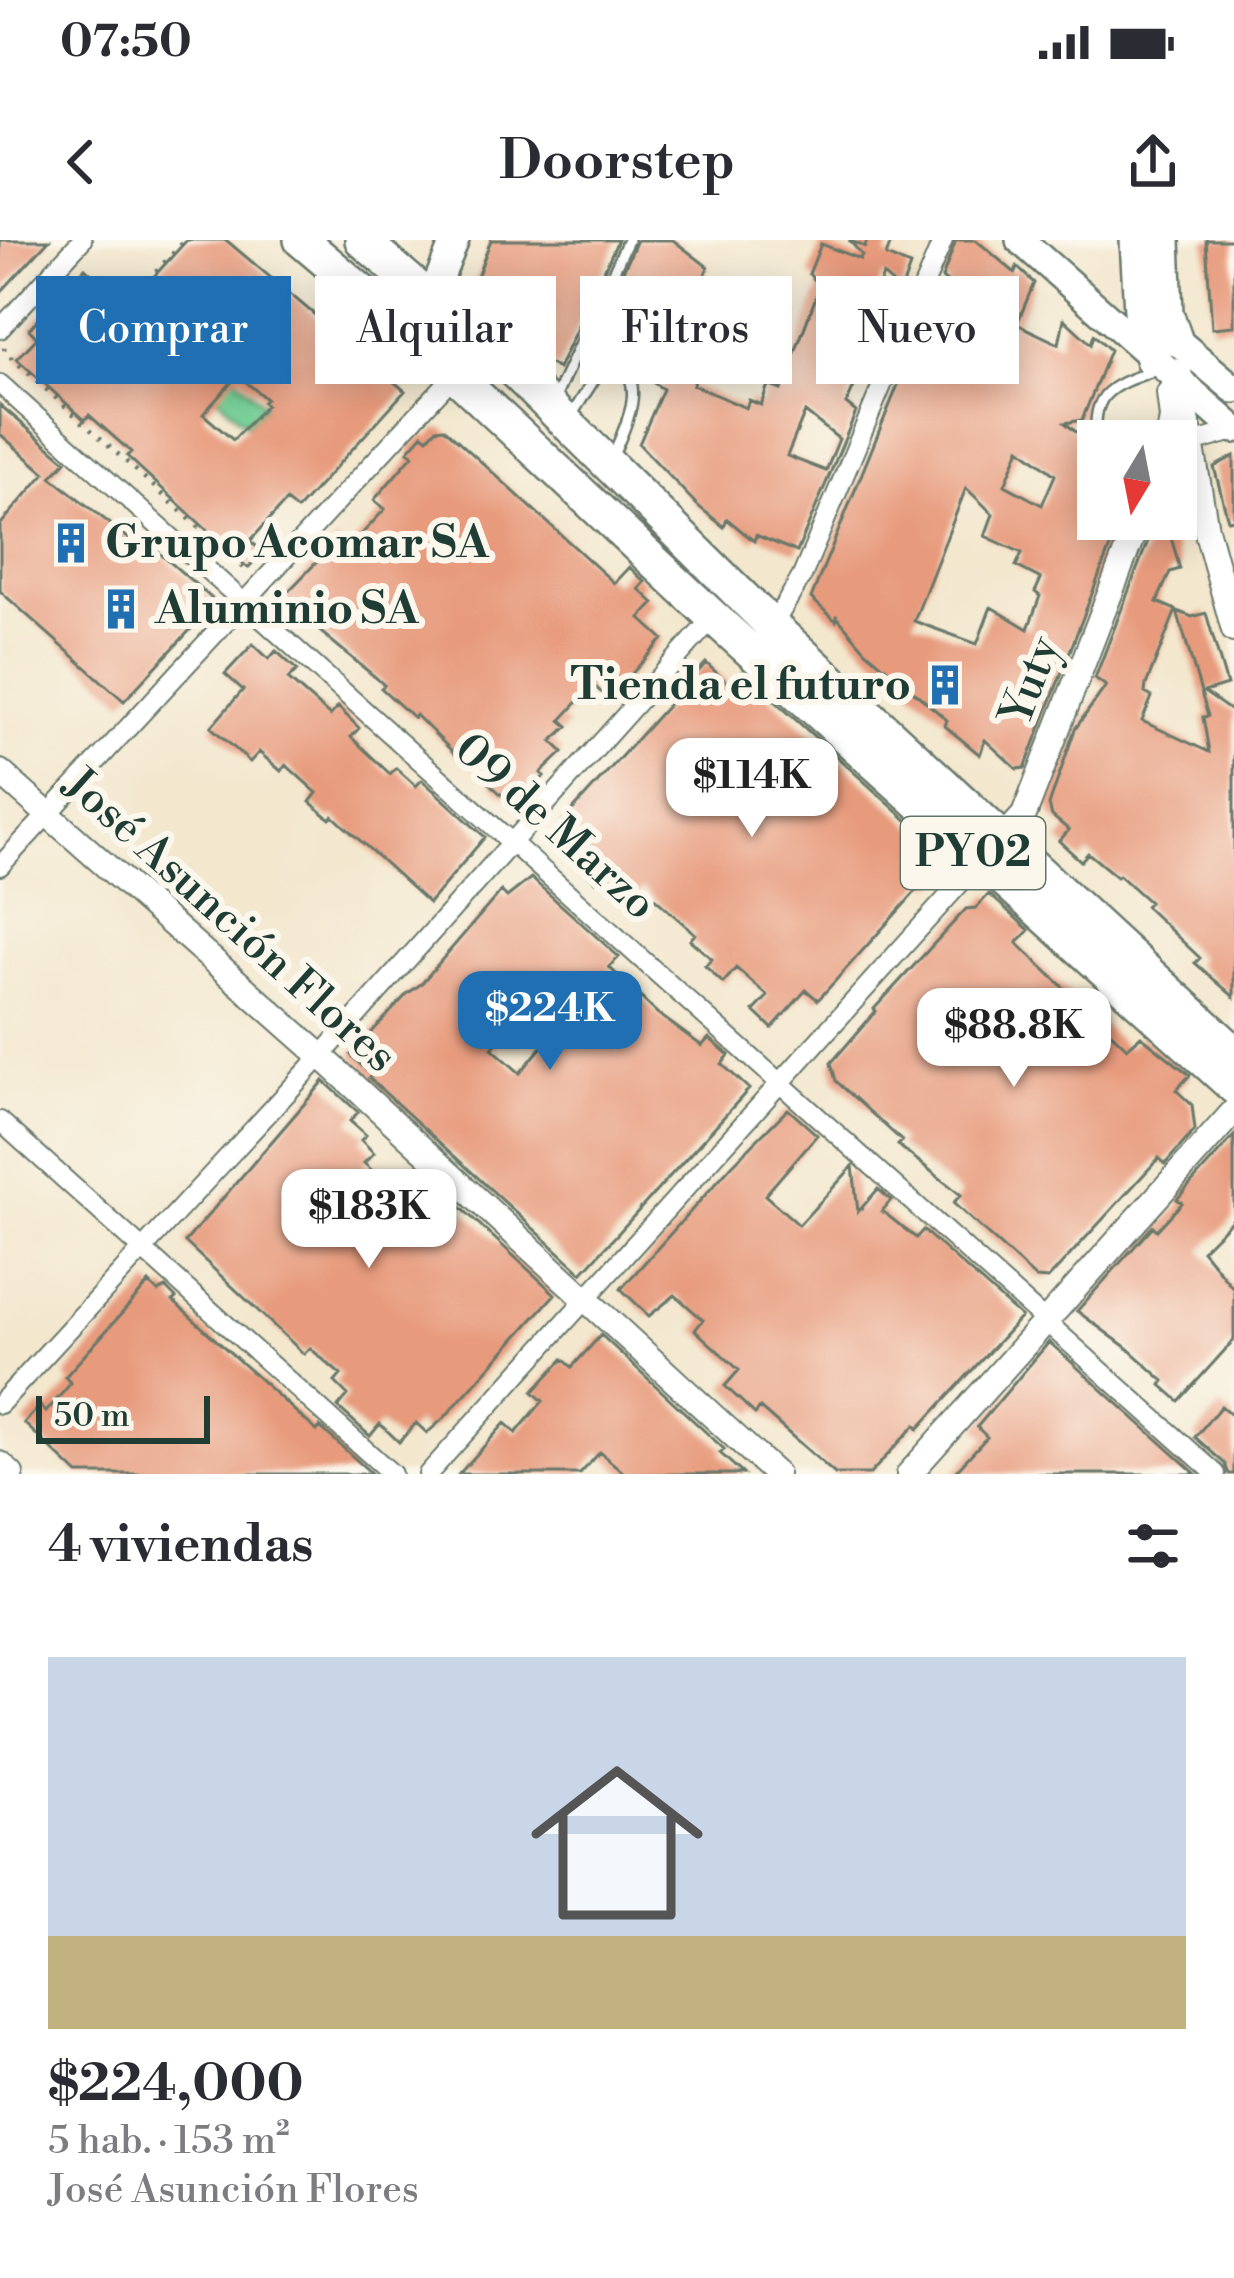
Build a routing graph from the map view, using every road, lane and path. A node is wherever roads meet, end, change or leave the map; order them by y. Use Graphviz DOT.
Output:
graph roads {
  1 [pos="82,240"];
  2 [pos="185,240"];
  3 [pos="301,240"];
  4 [pos="362,240"];
  5 [pos="455,240"];
  6 [pos="628,240"];
  7 [pos="943,240"];
  8 [pos="1020,240"];
  9 [pos="1137,240"];
  10 [pos="1163,240"];
  11 [pos="153,276"];
  12 [pos="343,276"];
  13 [pos="404,276"];
  14 [pos="440,276"];
  15 [pos="2,338"];
  16 [pos="1166,363"];
  17 [pos="0,384"];
  18 [pos="447,384"];
  19 [pos="464,384"];
  20 [pos="525,384"];
  21 [pos="1234,389"];
  22 [pos="558,415"];
  23 [pos="1097,420"];
  24 [pos="1174,420"];
  25 [pos="1234,430"];
  26 [pos="1197,439"];
  27 [pos="609,465"];
  28 [pos="1198,490"];
  29 [pos="1131,540"];
  30 [pos="252,571"];
  31 [pos="737,593"];
  32 [pos="244,600"];
  33 [pos="713,617"];
  34 [pos="1234,630"];
  35 [pos="760,638"];
  36 [pos="0,772"];
  37 [pos="47,814"];
  38 [pos="512,840"];
  39 [pos="992,850"];
  40 [pos="0,866"];
  41 [pos="1234,1052"];
  42 [pos="321,1056"];
  43 [pos="783,1083"];
  44 [pos="1234,1088"];
  45 [pos="1234,1111"];
  46 [pos="0,1121"];
  47 [pos="142,1248"];
  48 [pos="585,1301"];
  49 [pos="1046,1321"];
  50 [pos="0,1405"];
  51 [pos="0,1464"];
  52 [pos="11,1474"];
  53 [pos="392,1474"];
  54 [pos="428,1474"];
  55 [pos="776,1474"];
  56 [pos="909,1474"];
  57 [pos="1216,1474"];
  1 -- 15 [label="street"];
  2 -- 11 [label="path"];
  3 -- 12 [label="highway, PY02"];
  4 -- 13 [label="highway, PY02"];
  5 -- 14 [label="main road"];
  6 -- 22 [label="lane"];
  7 -- 35 [label="street"];
  8 -- 16 [label="main road"];
  9 -- 16 [label="highway"];
  10 -- 16 [label="highway"];
  15 -- 30 [label="path"];
  16 -- 21 [label="main road"];
  16 -- 23 [label="lane"];
  16 -- 24 [label="main road"];
  16 -- 25 [label="main road"];
  17 -- 32 [label="street, 09 de Marzo"];
  18 -- 32 [label="street"];
  19 -- 33 [label="highway, PY02"];
  20 -- 22 [label="highway, PY02"];
  22 -- 27 [label="highway, PY02"];
  22 -- 27 [label="lane"];
  25 -- 26 [label="street"];
  27 -- 31 [label="highway, PY02"];
  28 -- 34 [label="main road"];
  29 -- 39 [label="main road, Yuty"];
  31 -- 33 [label="street"];
  31 -- 35 [label="highway, PY02"];
  32 -- 37 [label="street"];
  32 -- 38 [label="street, 09 de Marzo"];
  33 -- 35 [label="highway, PY02"];
  33 -- 38 [label="street"];
  35 -- 39 [label="highway, PY02"];
  36 -- 37 [label="main road, José Asunción Flores"];
  37 -- 40 [label="street"];
  37 -- 42 [label="main road, José Asunción Flores"];
  38 -- 42 [label="street"];
  38 -- 43 [label="street, 09 de Marzo"];
  39 -- 41 [label="highway, PY02"];
  39 -- 43 [label="street"];
  39 -- 44 [label="highway, PY02"];
  42 -- 47 [label="street"];
  42 -- 48 [label="main road, José Asunción Flores"];
  43 -- 48 [label="street"];
  43 -- 49 [label="street, 09 de Marzo"];
  45 -- 49 [label="main road"];
  46 -- 47 [label="street"];
  47 -- 50 [label="street"];
  47 -- 53 [label="street"];
  48 -- 54 [label="street"];
  48 -- 55 [label="main road, José Asunción Flores"];
  49 -- 56 [label="main road"];
  49 -- 57 [label="street, 09 de Marzo"];
  51 -- 52 [label="main road"];
}
